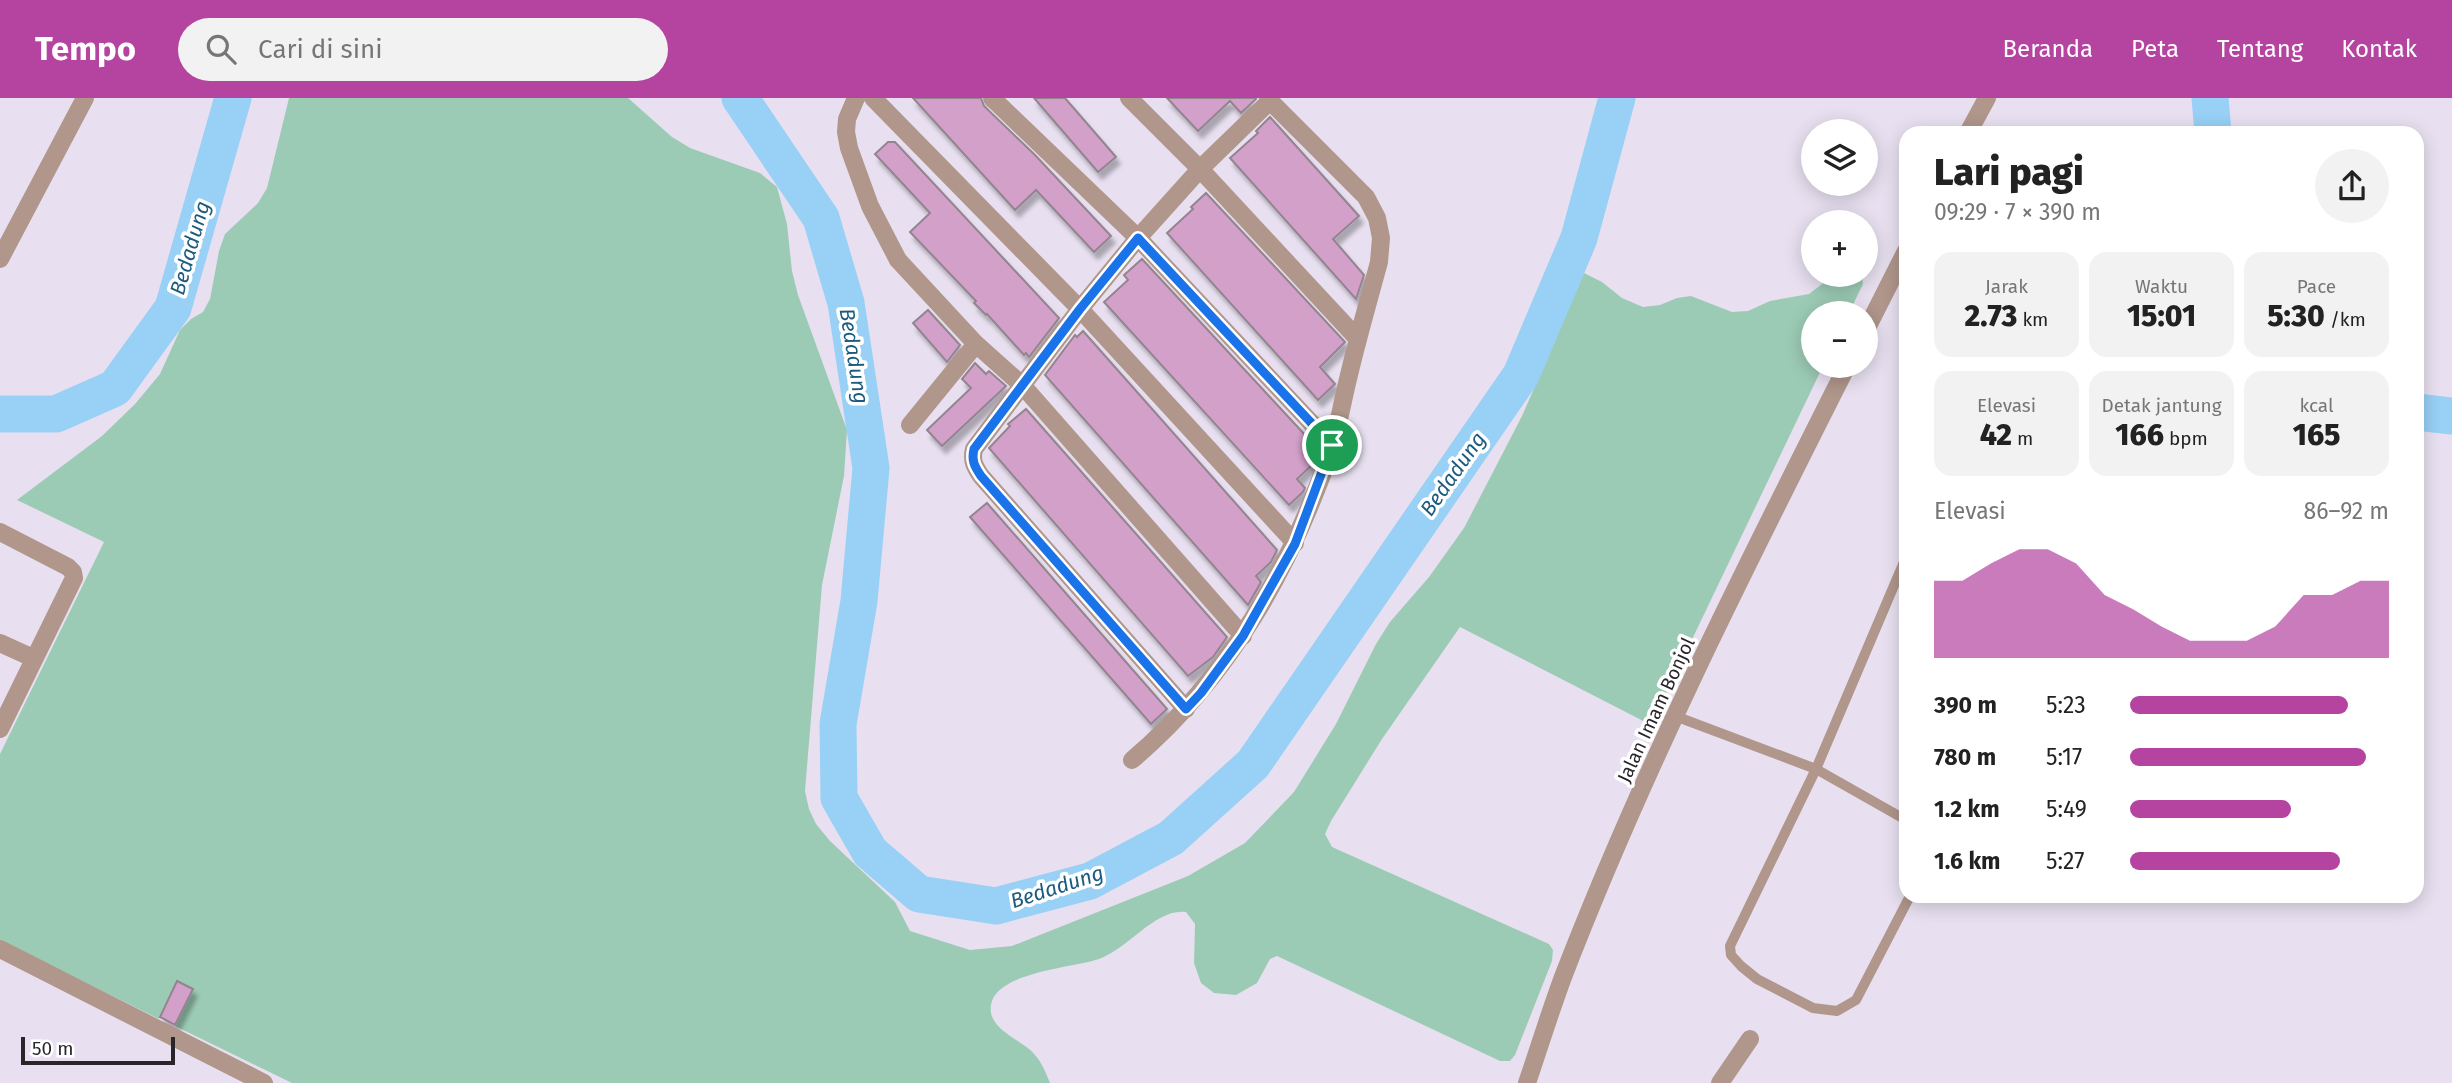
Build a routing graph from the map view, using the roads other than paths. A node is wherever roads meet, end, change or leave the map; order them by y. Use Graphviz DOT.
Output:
graph roads {
  1 [pos="86,98"];
  2 [pos="856,98"];
  3 [pos="873,98"];
  4 [pos="992,98"];
  5 [pos="1129,98"];
  6 [pos="1987,98"];
  7 [pos="1269,99"];
  8 [pos="1972,126"];
  9 [pos="1200,169"];
  10 [pos="1138,238"];
  11 [pos="0,259"];
  12 [pos="1899,265"];
  13 [pos="1878,306"];
  14 [pos="1080,309"];
  15 [pos="1358,339"];
  16 [pos="976,344"];
  17 [pos="1841,378"];
  18 [pos="1022,385"];
  19 [pos="910,425"];
  20 [pos="1332,445"];
  21 [pos="0,532"];
  22 [pos="1295,544"];
  23 [pos="1899,574"];
  24 [pos="1243,636"];
  25 [pos="0,643"];
  26 [pos="33,658"];
  27 [pos="1186,709"];
  28 [pos="1675,716"];
  29 [pos="0,729"];
  30 [pos="1132,760"];
  31 [pos="1816,769"];
  32 [pos="1899,816"];
  33 [pos="1906,903"];
  34 [pos="0,949"];
  35 [pos="1750,1039"];
  36 [pos="264,1083"];
  37 [pos="1527,1083"];
  38 [pos="1720,1083"];
  1 -- 11 [label="street"];
  2 -- 16 [label="street"];
  3 -- 14 [label="street"];
  4 -- 10 [label="street"];
  5 -- 9 [label="street"];
  6 -- 8 [label="street"];
  7 -- 9 [label="street"];
  7 -- 15 [label="street"];
  9 -- 10 [label="street"];
  9 -- 15 [label="street"];
  10 -- 14 [label="street"];
  10 -- 20 [label="street"];
  12 -- 13 [label="street"];
  14 -- 18 [label="street"];
  14 -- 22 [label="street"];
  15 -- 20 [label="street"];
  16 -- 18 [label="street"];
  16 -- 19 [label="street"];
  17 -- 28 [label="street, Jalan Imam Bonjol"];
  18 -- 24 [label="street"];
  18 -- 27 [label="street"];
  20 -- 22 [label="street"];
  21 -- 26 [label="street"];
  22 -- 24 [label="street"];
  23 -- 31 [label="lane"];
  24 -- 27 [label="street"];
  25 -- 26 [label="street"];
  26 -- 29 [label="street"];
  27 -- 30 [label="street"];
  28 -- 31 [label="lane"];
  28 -- 37 [label="street, Jalan Imam Bonjol"];
  31 -- 32 [label="lane"];
  31 -- 33 [label="lane"];
  34 -- 36 [label="street"];
  35 -- 38 [label="street"];
}
